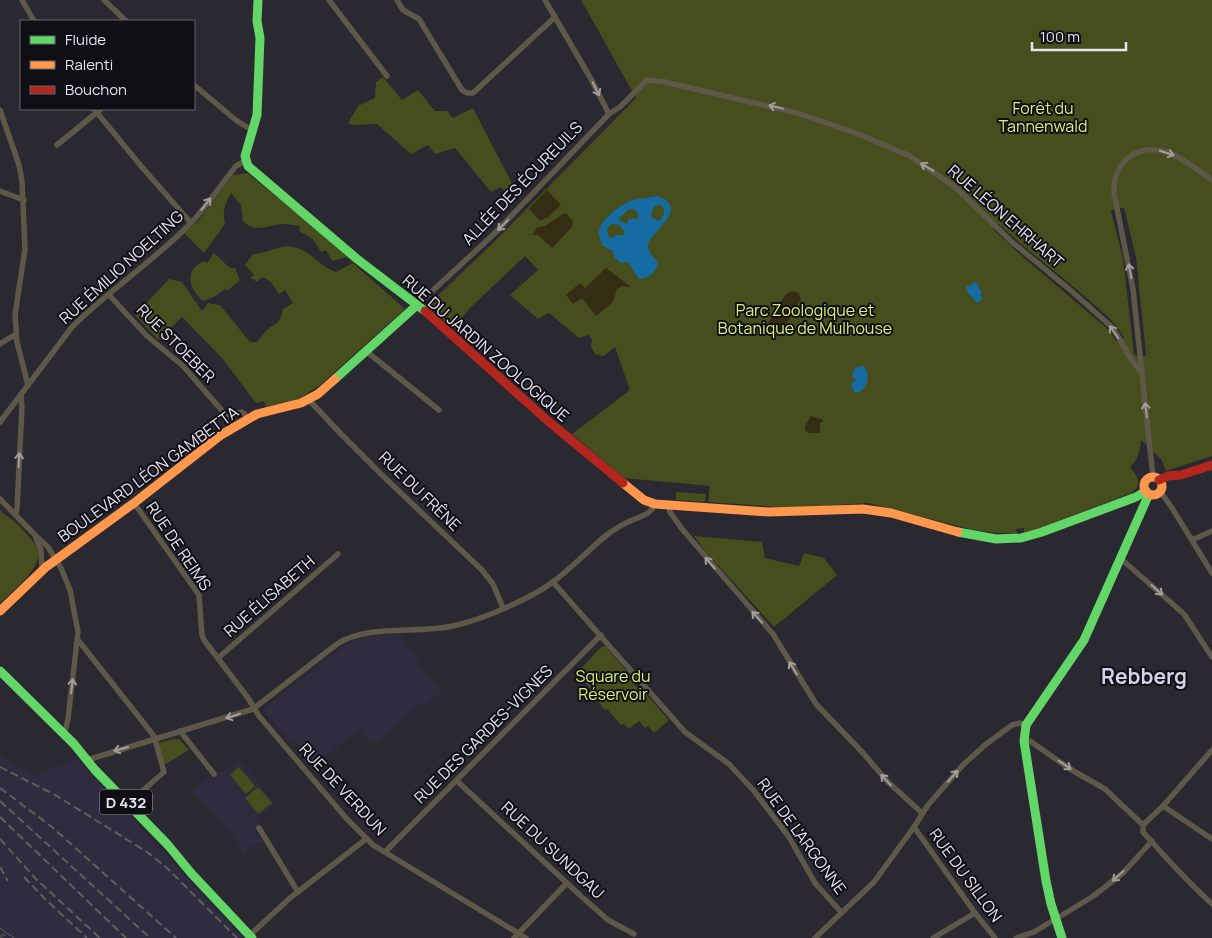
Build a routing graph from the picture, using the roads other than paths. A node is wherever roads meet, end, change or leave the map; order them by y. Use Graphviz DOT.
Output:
graph roads {
  1 [pos="22,0"];
  2 [pos="104,0"];
  3 [pos="258,0"];
  4 [pos="264,0"];
  5 [pos="329,0"];
  6 [pos="397,0"];
  7 [pos="545,0"];
  8 [pos="555,17"];
  9 [pos="33,20"];
  10 [pos="125,20"];
  11 [pos="260,30"];
  12 [pos="387,76"];
  13 [pos="648,80"];
  14 [pos="195,86"];
  15 [pos="0,110"];
  16 [pos="97,110"];
  17 [pos="610,114"];
  18 [pos="252,130"];
  19 [pos="57,144"];
  20 [pos="245,161"];
  21 [pos="1212,180"];
  22 [pos="0,191"];
  23 [pos="24,200"];
  24 [pos="191,223"];
  25 [pos="109,294"];
  26 [pos="416,306"];
  27 [pos="16,334"];
  28 [pos="0,344"];
  29 [pos="366,351"];
  30 [pos="1142,372"];
  31 [pos="28,384"];
  32 [pos="21,394"];
  33 [pos="309,400"];
  34 [pos="439,410"];
  35 [pos="249,418"];
  36 [pos="0,422"];
  37 [pos="1212,465"];
  38 [pos="1158,484"];
  39 [pos="1147,493"];
  40 [pos="0,499"];
  41 [pos="134,502"];
  42 [pos="655,504"];
  43 [pos="669,505"];
  44 [pos="15,515"];
  45 [pos="1212,531"];
  46 [pos="36,536"];
  47 [pos="1192,540"];
  48 [pos="338,554"];
  49 [pos="1120,558"];
  50 [pos="56,559"];
  51 [pos="42,570"];
  52 [pos="1212,573"];
  53 [pos="553,582"];
  54 [pos="503,608"];
  55 [pos="0,611"];
  56 [pos="601,635"];
  57 [pos="78,640"];
  58 [pos="1212,657"];
  59 [pos="218,658"];
  60 [pos="0,671"];
  61 [pos="254,709"];
  62 [pos="1026,725"];
  63 [pos="180,731"];
  64 [pos="63,733"];
  65 [pos="155,739"];
  66 [pos="1024,740"];
  67 [pos="1212,750"];
  68 [pos="87,760"];
  69 [pos="214,774"];
  70 [pos="457,781"];
  71 [pos="128,804"];
  72 [pos="1162,806"];
  73 [pos="922,813"];
  74 [pos="1143,825"];
  75 [pos="914,827"];
  76 [pos="259,828"];
  77 [pos="366,839"];
  78 [pos="1212,839"];
  79 [pos="1152,841"];
  80 [pos="385,852"];
  81 [pos="567,883"];
  82 [pos="298,892"];
  83 [pos="1212,904"];
  84 [pos="841,912"];
  85 [pos="975,913"];
  86 [pos="1056,919"];
  87 [pos="634,934"];
  88 [pos="516,936"];
  89 [pos="251,937"];
  90 [pos="526,938"];
  91 [pos="815,938"];
  92 [pos="932,938"];
  93 [pos="996,938"];
  94 [pos="1016,938"];
  95 [pos="1062,938"];
  1 -- 9 [label="street"];
  2 -- 10 [label="street"];
  3 -- 11 [label="main road"];
  4 -- 11 [label="main road"];
  5 -- 12 [label="street"];
  6 -- 8 [label="street"];
  7 -- 8 [label="street"];
  8 -- 17 [label="street, one-way"];
  11 -- 18 [label="main road"];
  13 -- 17 [label="street, ALLÉE DES ÉCUREUILS"];
  30 -- 13 [label="street, RUE LÉON EHRHART, one-way"];
  14 -- 18 [label="street"];
  15 -- 23 [label="street"];
  16 -- 19 [label="street"];
  16 -- 24 [label="street"];
  17 -- 26 [label="street, ALLÉE DES ÉCUREUILS, one-way"];
  18 -- 20 [label="main road"];
  24 -- 20 [label="street, RUE ÉMILIO NOELTING, one-way"];
  20 -- 26 [label="main road, RUE DU JARDIN ZOOLOGIQUE"];
  30 -- 21 [label="street, one-way"];
  22 -- 23 [label="street"];
  23 -- 27 [label="street"];
  24 -- 25 [label="street, RUE ÉMILIO NOELTING"];
  25 -- 31 [label="street, RUE ÉMILIO NOELTING"];
  25 -- 35 [label="street, RUE STOEBER"];
  26 -- 29 [label="main road, BOULEVARD LÉON GAMBETTA"];
  26 -- 42 [label="main road, RUE DU JARDIN ZOOLOGIQUE"];
  27 -- 28 [label="street"];
  27 -- 31 [label="street"];
  29 -- 33 [label="main road, BOULEVARD LÉON GAMBETTA"];
  29 -- 34 [label="street"];
  38 -- 30 [label="street, one-way"];
  31 -- 32 [label="street, RUE ÉMILIO NOELTING"];
  32 -- 36 [label="street, RUE ÉMILIO NOELTING"];
  44 -- 32 [label="street, one-way"];
  33 -- 35 [label="main road, BOULEVARD LÉON GAMBETTA"];
  33 -- 54 [label="street, RUE DU FRÊNE"];
  35 -- 41 [label="main road, BOULEVARD LÉON GAMBETTA"];
  37 -- 38 [label="main road, RUE DU JARDIN ZOOLOGIQUE"];
  38 -- 39 [label="main road, RUE DU JARDIN ZOOLOGIQUE"];
  38 -- 39 [label="main road"];
  38 -- 47 [label="street"];
  39 -- 43 [label="main road, RUE DU JARDIN ZOOLOGIQUE"];
  39 -- 49 [label="main road"];
  40 -- 44 [label="street"];
  41 -- 50 [label="main road, BOULEVARD LÉON GAMBETTA"];
  41 -- 59 [label="street, RUE DE REIMS"];
  42 -- 43 [label="main road, RUE DU JARDIN ZOOLOGIQUE"];
  42 -- 53 [label="street"];
  73 -- 43 [label="street, one-way"];
  44 -- 46 [label="street"];
  45 -- 47 [label="street"];
  46 -- 50 [label="street"];
  46 -- 51 [label="street"];
  47 -- 52 [label="street"];
  48 -- 59 [label="street, RUE ÉLISABETH"];
  49 -- 58 [label="street, one-way"];
  49 -- 62 [label="main road"];
  50 -- 51 [label="main road, BOULEVARD LÉON GAMBETTA"];
  50 -- 57 [label="street"];
  51 -- 55 [label="main road, BOULEVARD LÉON GAMBETTA"];
  53 -- 54 [label="street"];
  53 -- 56 [label="street, RUE DE L'ARGONNE"];
  54 -- 61 [label="street"];
  56 -- 70 [label="street, RUE DES GARDES-VIGNES"];
  56 -- 84 [label="street, RUE DE L'ARGONNE"];
  64 -- 57 [label="street, one-way"];
  57 -- 65 [label="street"];
  59 -- 61 [label="street, RUE DE REIMS"];
  60 -- 64 [label="main road, D 432"];
  61 -- 63 [label="street, one-way"];
  61 -- 77 [label="street, RUE DE VERDUN"];
  62 -- 66 [label="main road"];
  73 -- 62 [label="street, one-way"];
  63 -- 65 [label="street"];
  63 -- 69 [label="street"];
  64 -- 68 [label="main road, D 432"];
  65 -- 68 [label="street, one-way"];
  65 -- 71 [label="street"];
  66 -- 74 [label="street, one-way"];
  66 -- 86 [label="main road"];
  67 -- 72 [label="street"];
  68 -- 71 [label="main road, D 432"];
  70 -- 80 [label="street, RUE DES GARDES-VIGNES"];
  70 -- 81 [label="street, RUE DU SUNDGAU"];
  71 -- 89 [label="main road, D 432"];
  72 -- 74 [label="street"];
  72 -- 78 [label="street"];
  73 -- 75 [label="street"];
  74 -- 79 [label="street"];
  75 -- 84 [label="street"];
  75 -- 85 [label="street, RUE DU SILLON"];
  76 -- 82 [label="street"];
  77 -- 80 [label="street, RUE DE VERDUN"];
  77 -- 82 [label="street"];
  79 -- 83 [label="street"];
  79 -- 86 [label="street, one-way"];
  80 -- 88 [label="street, RUE DE VERDUN"];
  81 -- 87 [label="street, RUE DU SUNDGAU"];
  81 -- 88 [label="street"];
  82 -- 89 [label="street"];
  84 -- 91 [label="street"];
  85 -- 92 [label="street"];
  85 -- 93 [label="street, RUE DU SILLON"];
  86 -- 94 [label="street"];
  86 -- 95 [label="main road"];
  88 -- 90 [label="street, RUE DE VERDUN"];
}
